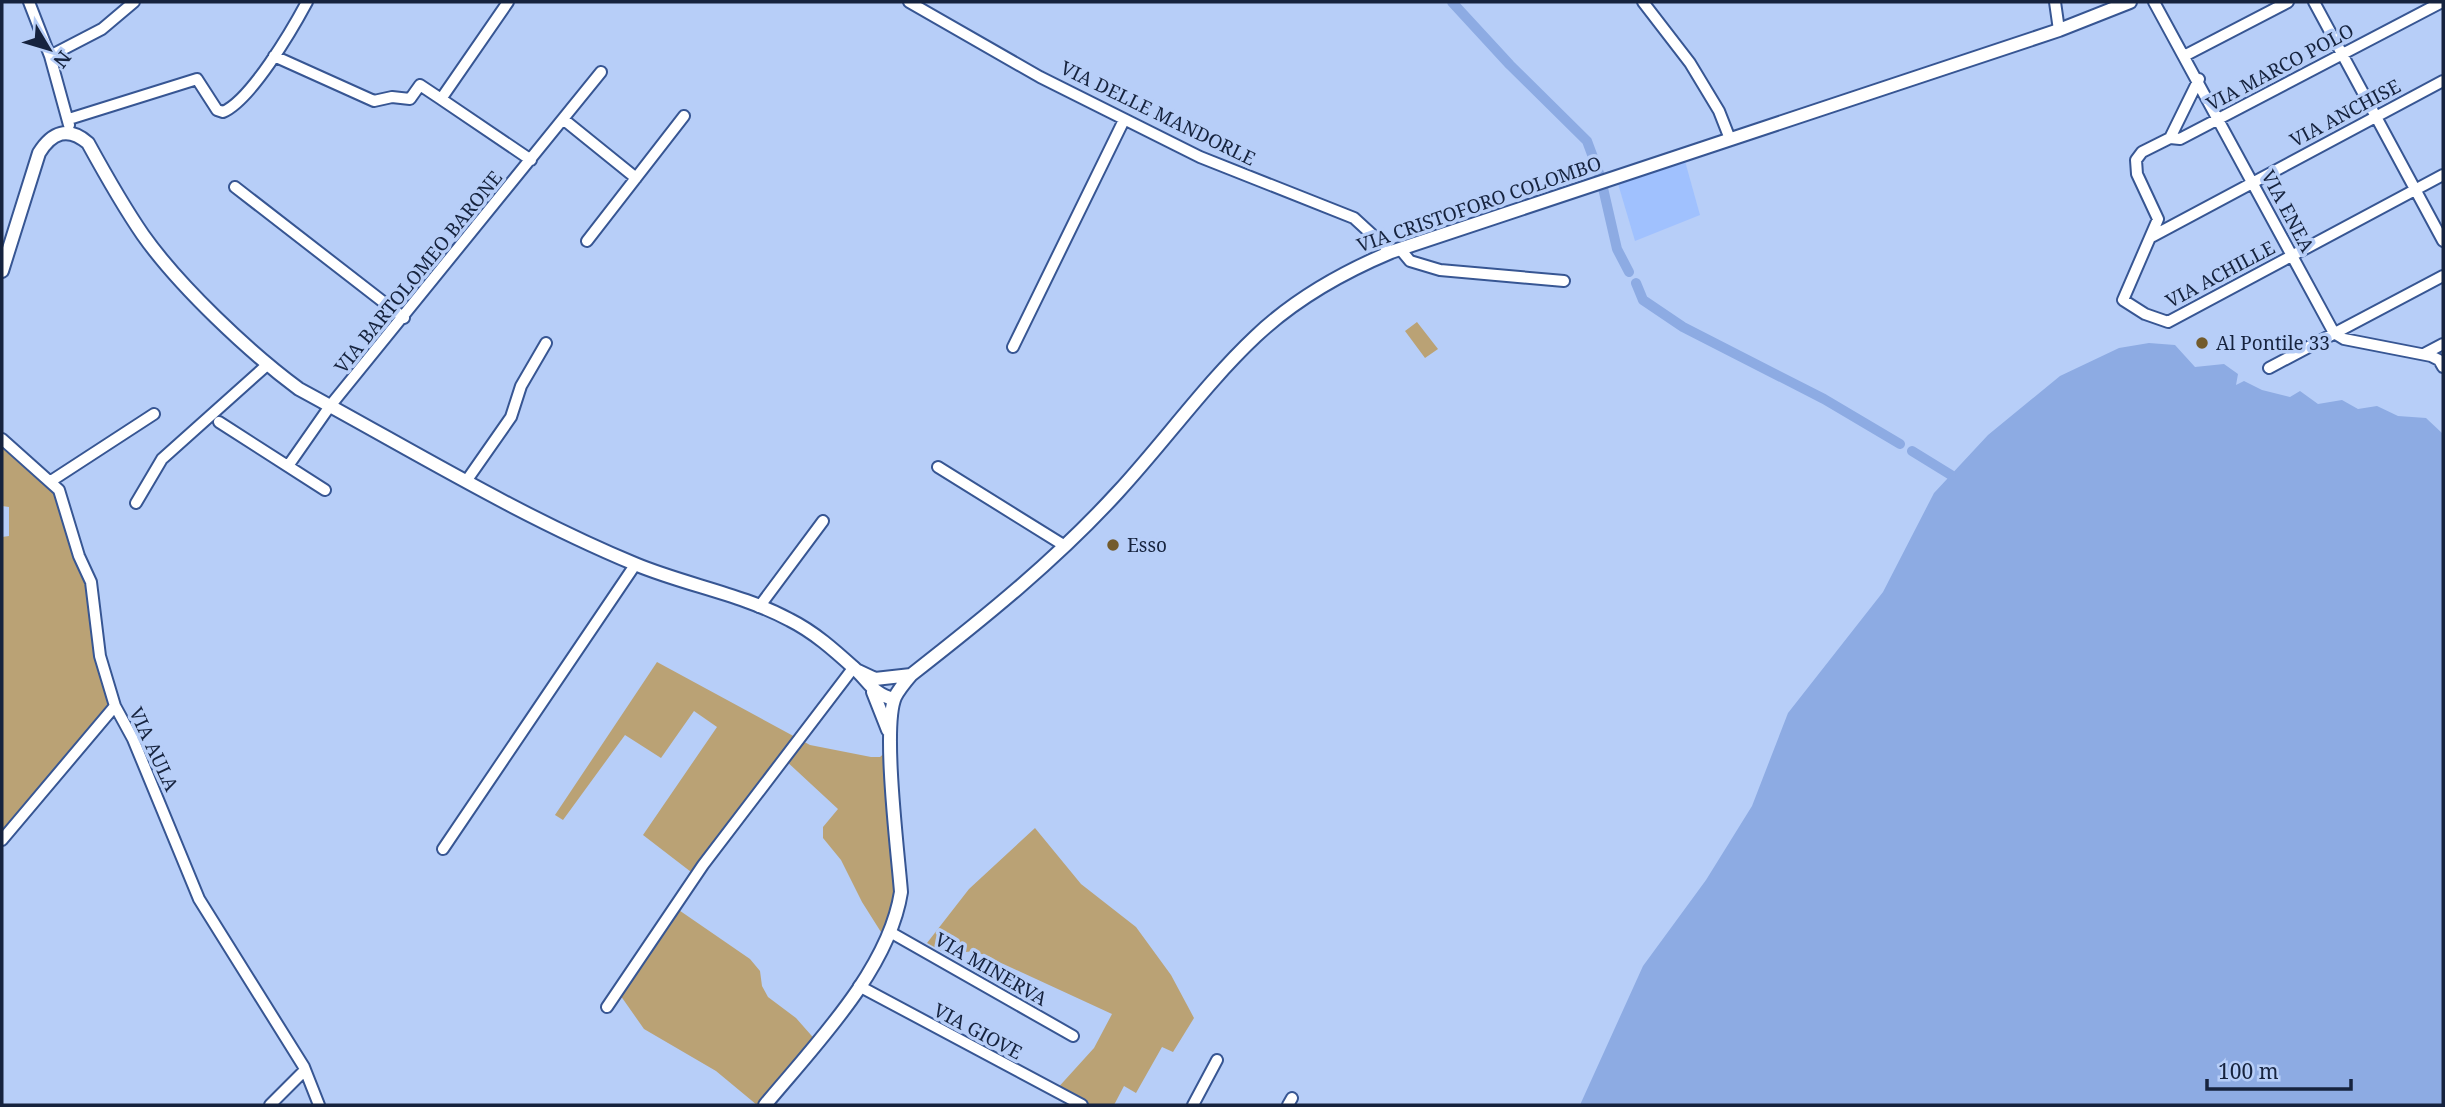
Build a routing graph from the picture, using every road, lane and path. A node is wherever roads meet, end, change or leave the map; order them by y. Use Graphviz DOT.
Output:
graph roads {
  1 [pos="29,2"];
  2 [pos="134,2"];
  3 [pos="307,2"];
  4 [pos="508,2"];
  5 [pos="909,2"];
  6 [pos="1643,2"];
  7 [pos="2055,2"];
  8 [pos="2130,2"];
  9 [pos="2154,2"];
  10 [pos="2288,2"];
  11 [pos="2314,2"];
  12 [pos="2439,3"];
  13 [pos="2443,15"];
  14 [pos="2059,30"];
  15 [pos="2342,52"];
  16 [pos="50,55"];
  17 [pos="2186,55"];
  18 [pos="274,56"];
  19 [pos="601,72"];
  20 [pos="2199,79"];
  21 [pos="2443,81"];
  22 [pos="441,99"];
  23 [pos="684,116"];
  24 [pos="2377,116"];
  25 [pos="2220,118"];
  26 [pos="563,119"];
  27 [pos="1124,120"];
  28 [pos="69,125"];
  29 [pos="2170,138"];
  30 [pos="1730,139"];
  31 [pos="531,160"];
  32 [pos="2443,175"];
  33 [pos="636,177"];
  34 [pos="2252,182"];
  35 [pos="235,187"];
  36 [pos="2416,189"];
  37 [pos="2153,236"];
  38 [pos="587,241"];
  39 [pos="2443,241"];
  40 [pos="1395,250"];
  41 [pos="2291,256"];
  42 [pos="2,271"];
  43 [pos="2443,276"];
  44 [pos="1563,281"];
  45 [pos="404,318"];
  46 [pos="2334,333"];
  47 [pos="546,344"];
  48 [pos="2443,344"];
  49 [pos="1013,346"];
  50 [pos="2424,354"];
  51 [pos="267,365"];
  52 [pos="2269,368"];
  53 [pos="2443,368"];
  54 [pos="330,406"];
  55 [pos="154,414"];
  56 [pos="219,422"];
  57 [pos="2,439"];
  58 [pos="288,466"];
  59 [pos="938,467"];
  60 [pos="467,480"];
  61 [pos="51,481"];
  62 [pos="325,490"];
  63 [pos="136,503"];
  64 [pos="823,520"];
  65 [pos="1065,547"];
  66 [pos="635,565"];
  67 [pos="759,607"];
  68 [pos="856,669"];
  69 [pos="911,675"];
  70 [pos="873,684"];
  71 [pos="894,699"];
  72 [pos="115,706"];
  73 [pos="890,736"];
  74 [pos="2,840"];
  75 [pos="443,849"];
  76 [pos="890,932"];
  77 [pos="859,986"];
  78 [pos="607,1007"];
  79 [pos="1073,1036"];
  80 [pos="1217,1060"];
  81 [pos="305,1070"];
  82 [pos="270,1105"];
  83 [pos="318,1105"];
  84 [pos="765,1105"];
  85 [pos="1082,1105"];
  86 [pos="1193,1105"];
  1 -- 16 [label="street"];
  2 -- 16 [label="street"];
  3 -- 18 [label="street"];
  4 -- 22 [label="street"];
  5 -- 27 [label="street, VIA DELLE MANDORLE"];
  6 -- 30 [label="street"];
  7 -- 14 [label="street"];
  8 -- 14 [label="main road, VIA CRISTOFORO COLOMBO"];
  9 -- 17 [label="street, VIA ENEA"];
  10 -- 17 [label="street"];
  11 -- 15 [label="street"];
  12 -- 13 [label="street"];
  12 -- 15 [label="street, VIA MARCO POLO"];
  14 -- 30 [label="main road, VIA CRISTOFORO COLOMBO"];
  15 -- 24 [label="street"];
  15 -- 25 [label="street, VIA MARCO POLO"];
  16 -- 28 [label="street"];
  17 -- 20 [label="street, VIA ENEA"];
  18 -- 22 [label="street"];
  18 -- 28 [label="street"];
  19 -- 26 [label="street, VIA BARTOLOMEO BARONE"];
  20 -- 25 [label="street, VIA ENEA"];
  20 -- 29 [label="street"];
  21 -- 24 [label="street, VIA ANCHISE"];
  22 -- 31 [label="street"];
  23 -- 33 [label="street"];
  24 -- 34 [label="street, VIA ANCHISE"];
  24 -- 36 [label="street"];
  25 -- 29 [label="street, VIA MARCO POLO"];
  25 -- 34 [label="street, VIA ENEA"];
  26 -- 31 [label="street, VIA BARTOLOMEO BARONE"];
  26 -- 33 [label="street"];
  27 -- 40 [label="street, VIA DELLE MANDORLE"];
  27 -- 49 [label="street"];
  28 -- 42 [label="main road"];
  28 -- 51 [label="main road"];
  29 -- 37 [label="street, VIA MARCO POLO"];
  30 -- 40 [label="main road, VIA CRISTOFORO COLOMBO"];
  31 -- 45 [label="street, VIA BARTOLOMEO BARONE"];
  32 -- 36 [label="street, VIA ACHILLE"];
  33 -- 38 [label="street"];
  34 -- 37 [label="street, VIA ANCHISE"];
  34 -- 41 [label="street, VIA ENEA"];
  35 -- 45 [label="street"];
  36 -- 39 [label="street"];
  36 -- 41 [label="street, VIA ACHILLE"];
  37 -- 41 [label="street, VIA ACHILLE"];
  40 -- 44 [label="street, VIA DELLE MANDORLE"];
  40 -- 65 [label="main road, VIA CRISTOFORO COLOMBO"];
  41 -- 46 [label="street, VIA ENEA"];
  43 -- 46 [label="street"];
  45 -- 54 [label="street, VIA BARTOLOMEO BARONE"];
  46 -- 50 [label="street"];
  46 -- 52 [label="street"];
  47 -- 60 [label="street"];
  48 -- 50 [label="street"];
  50 -- 53 [label="street"];
  51 -- 54 [label="main road"];
  51 -- 63 [label="street"];
  54 -- 58 [label="street, VIA BARTOLOMEO BARONE"];
  54 -- 60 [label="main road"];
  55 -- 61 [label="street"];
  56 -- 58 [label="street"];
  57 -- 61 [label="street, VIA AULA"];
  58 -- 62 [label="street"];
  59 -- 65 [label="street"];
  60 -- 66 [label="main road"];
  61 -- 72 [label="street, VIA AULA"];
  64 -- 67 [label="street"];
  65 -- 69 [label="main road, VIA CRISTOFORO COLOMBO"];
  66 -- 67 [label="main road"];
  66 -- 75 [label="street"];
  67 -- 68 [label="main road"];
  68 -- 70 [label="main road"];
  68 -- 78 [label="street"];
  69 -- 70 [label="main road"];
  69 -- 71 [label="main road, VIA CRISTOFORO COLOMBO"];
  70 -- 71 [label="main road"];
  70 -- 73 [label="main road"];
  71 -- 73 [label="main road"];
  72 -- 74 [label="street"];
  72 -- 81 [label="street, VIA AULA"];
  73 -- 76 [label="main road"];
  76 -- 77 [label="main road"];
  76 -- 79 [label="street, VIA MINERVA"];
  77 -- 84 [label="main road"];
  77 -- 85 [label="street, VIA GIOVE"];
  80 -- 86 [label="street"];
  81 -- 82 [label="street"];
  81 -- 83 [label="street, VIA AULA"];
}
